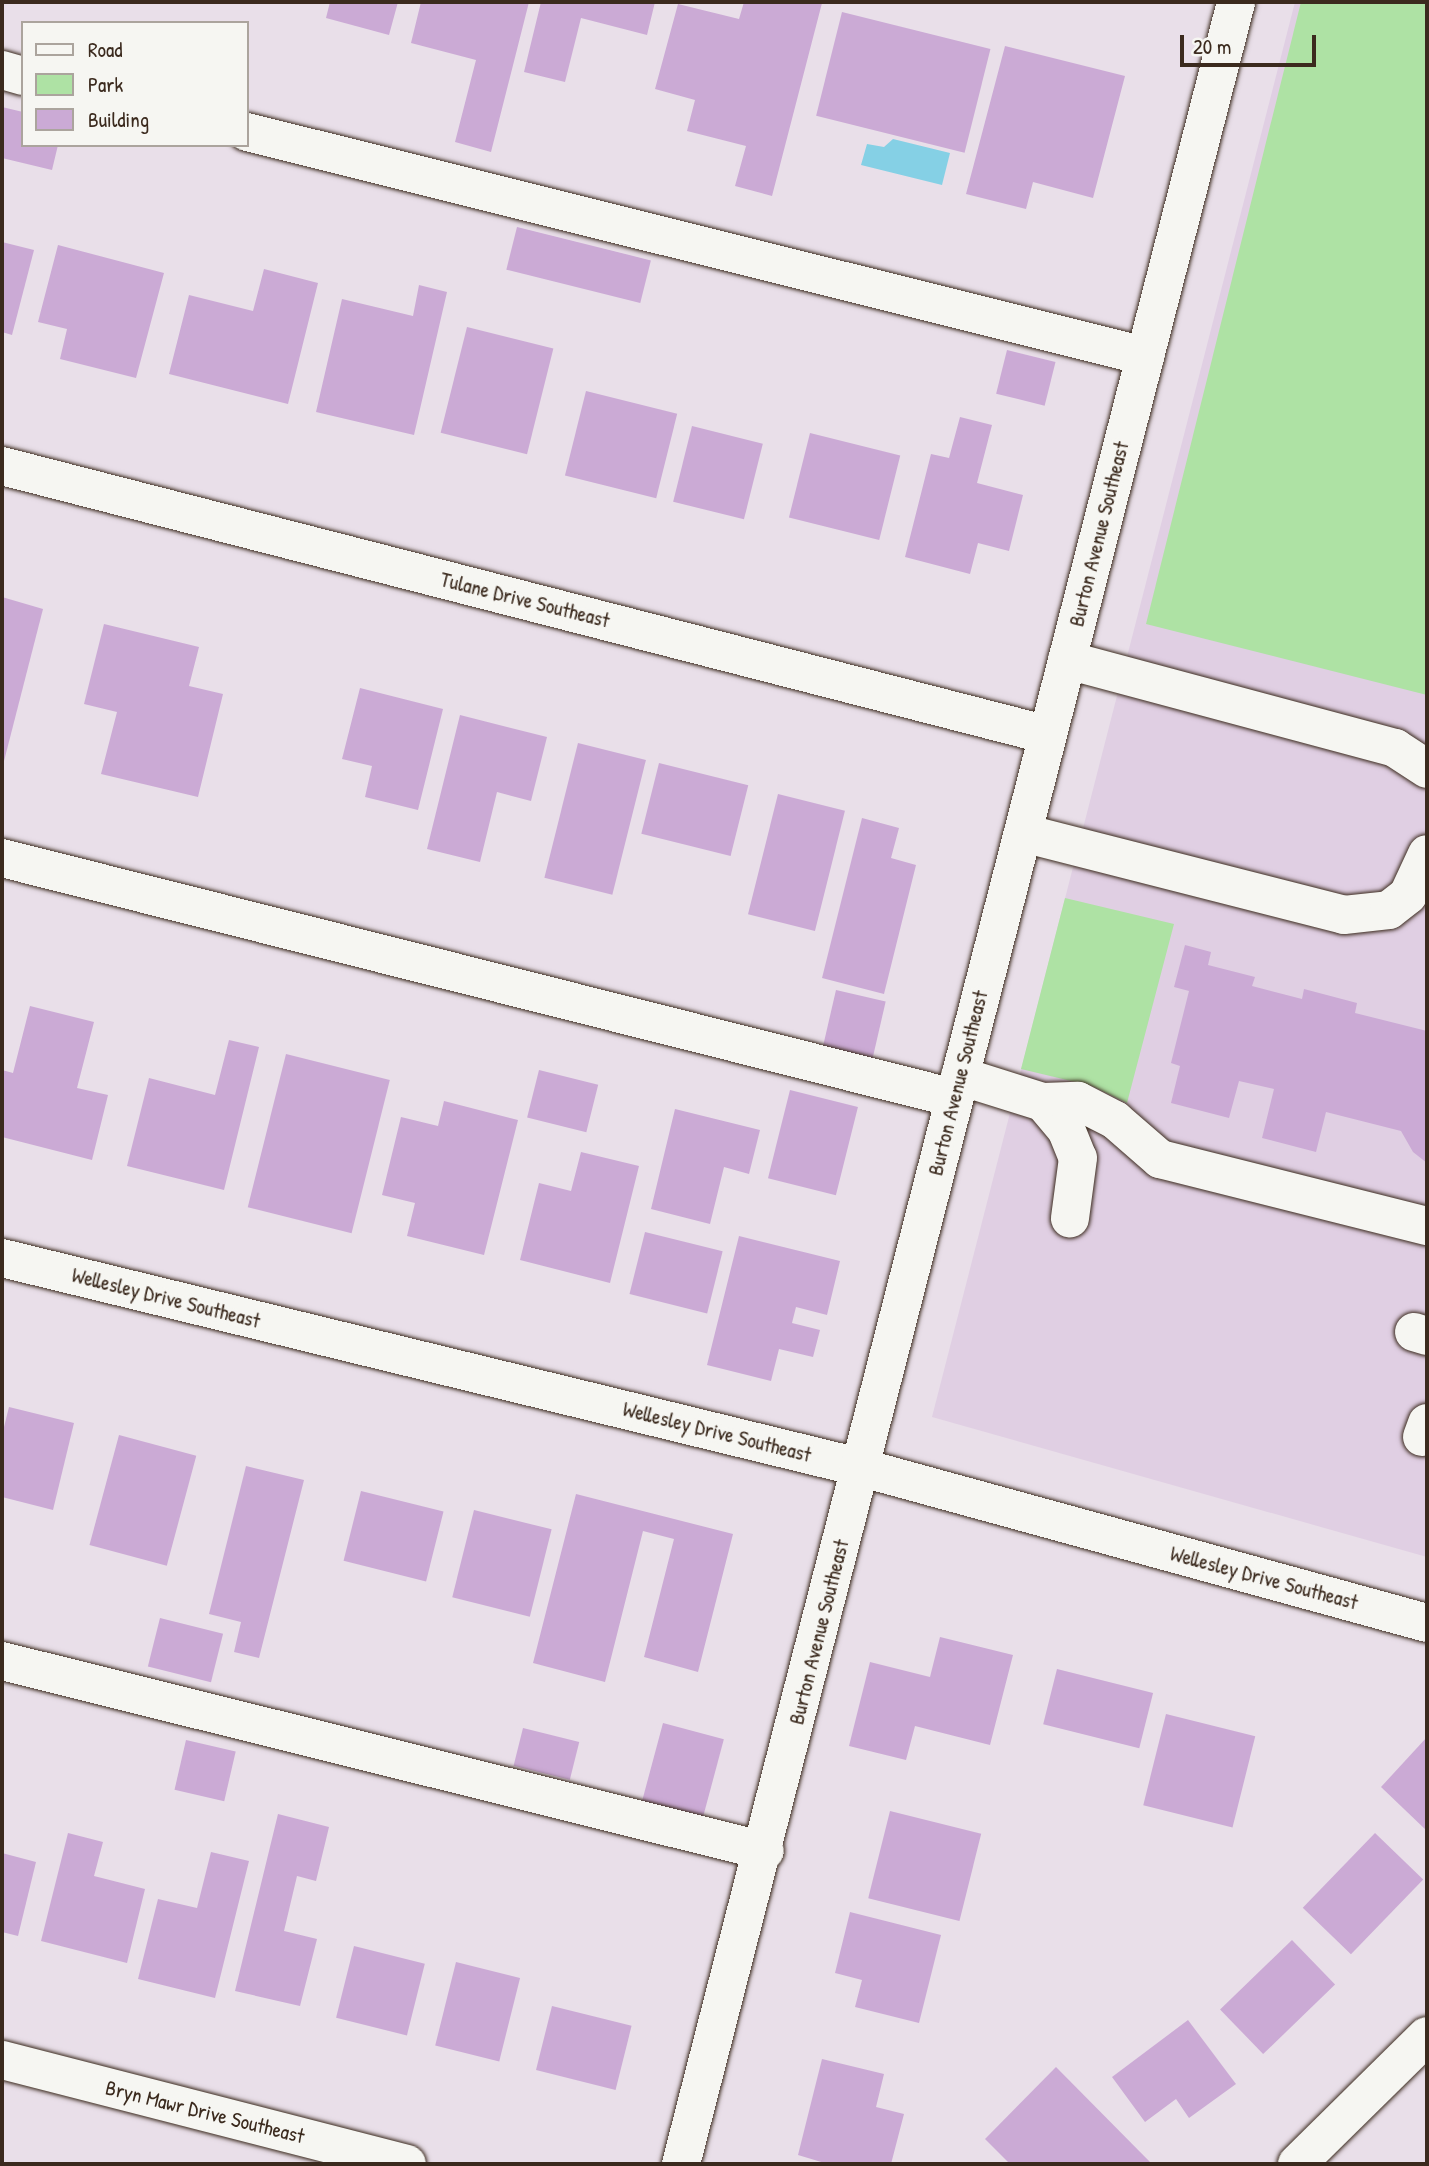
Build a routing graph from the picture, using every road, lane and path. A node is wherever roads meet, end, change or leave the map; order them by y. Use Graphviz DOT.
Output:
graph roads {
  1 [pos="1236,2"];
  2 [pos="2,70"];
  3 [pos="21,75"];
  4 [pos="248,132"];
  5 [pos="1145,356"];
  6 [pos="2,466"];
  7 [pos="1067,660"];
  8 [pos="1048,735"];
  9 [pos="1427,769"];
  10 [pos="1023,833"];
  11 [pos="1427,854"];
  12 [pos="2,858"];
  13 [pos="957,1087"];
  14 [pos="1044,1101"];
  15 [pos="1070,1219"];
  16 [pos="1427,1226"];
  17 [pos="2,1258"];
  18 [pos="859,1468"];
  19 [pos="1427,1623"];
  20 [pos="2,1661"];
  21 [pos="765,1852"];
  22 [pos="1427,2036"];
  23 [pos="2,2060"];
  24 [pos="407,2164"];
  25 [pos="681,2164"];
  26 [pos="1297,2164"];
  1 -- 5 [label="street, Burton Avenue Southeast"];
  2 -- 3 [label="street"];
  4 -- 5 [label="street"];
  5 -- 7 [label="street, Burton Avenue Southeast"];
  6 -- 8 [label="street, Tulane Drive Southeast"];
  7 -- 8 [label="street, Burton Avenue Southeast"];
  7 -- 9 [label="street"];
  8 -- 10 [label="street, Burton Avenue Southeast"];
  10 -- 11 [label="street"];
  10 -- 13 [label="street, Burton Avenue Southeast"];
  12 -- 13 [label="street"];
  13 -- 14 [label="street"];
  13 -- 18 [label="street, Burton Avenue Southeast"];
  14 -- 15 [label="street"];
  14 -- 16 [label="street"];
  17 -- 18 [label="street, Wellesley Drive Southeast"];
  18 -- 19 [label="street, Wellesley Drive Southeast"];
  18 -- 21 [label="street, Burton Avenue Southeast"];
  20 -- 21 [label="street"];
  21 -- 25 [label="street, Burton Avenue Southeast"];
  22 -- 26 [label="street"];
  23 -- 24 [label="street, Bryn Mawr Drive Southeast"];
}
